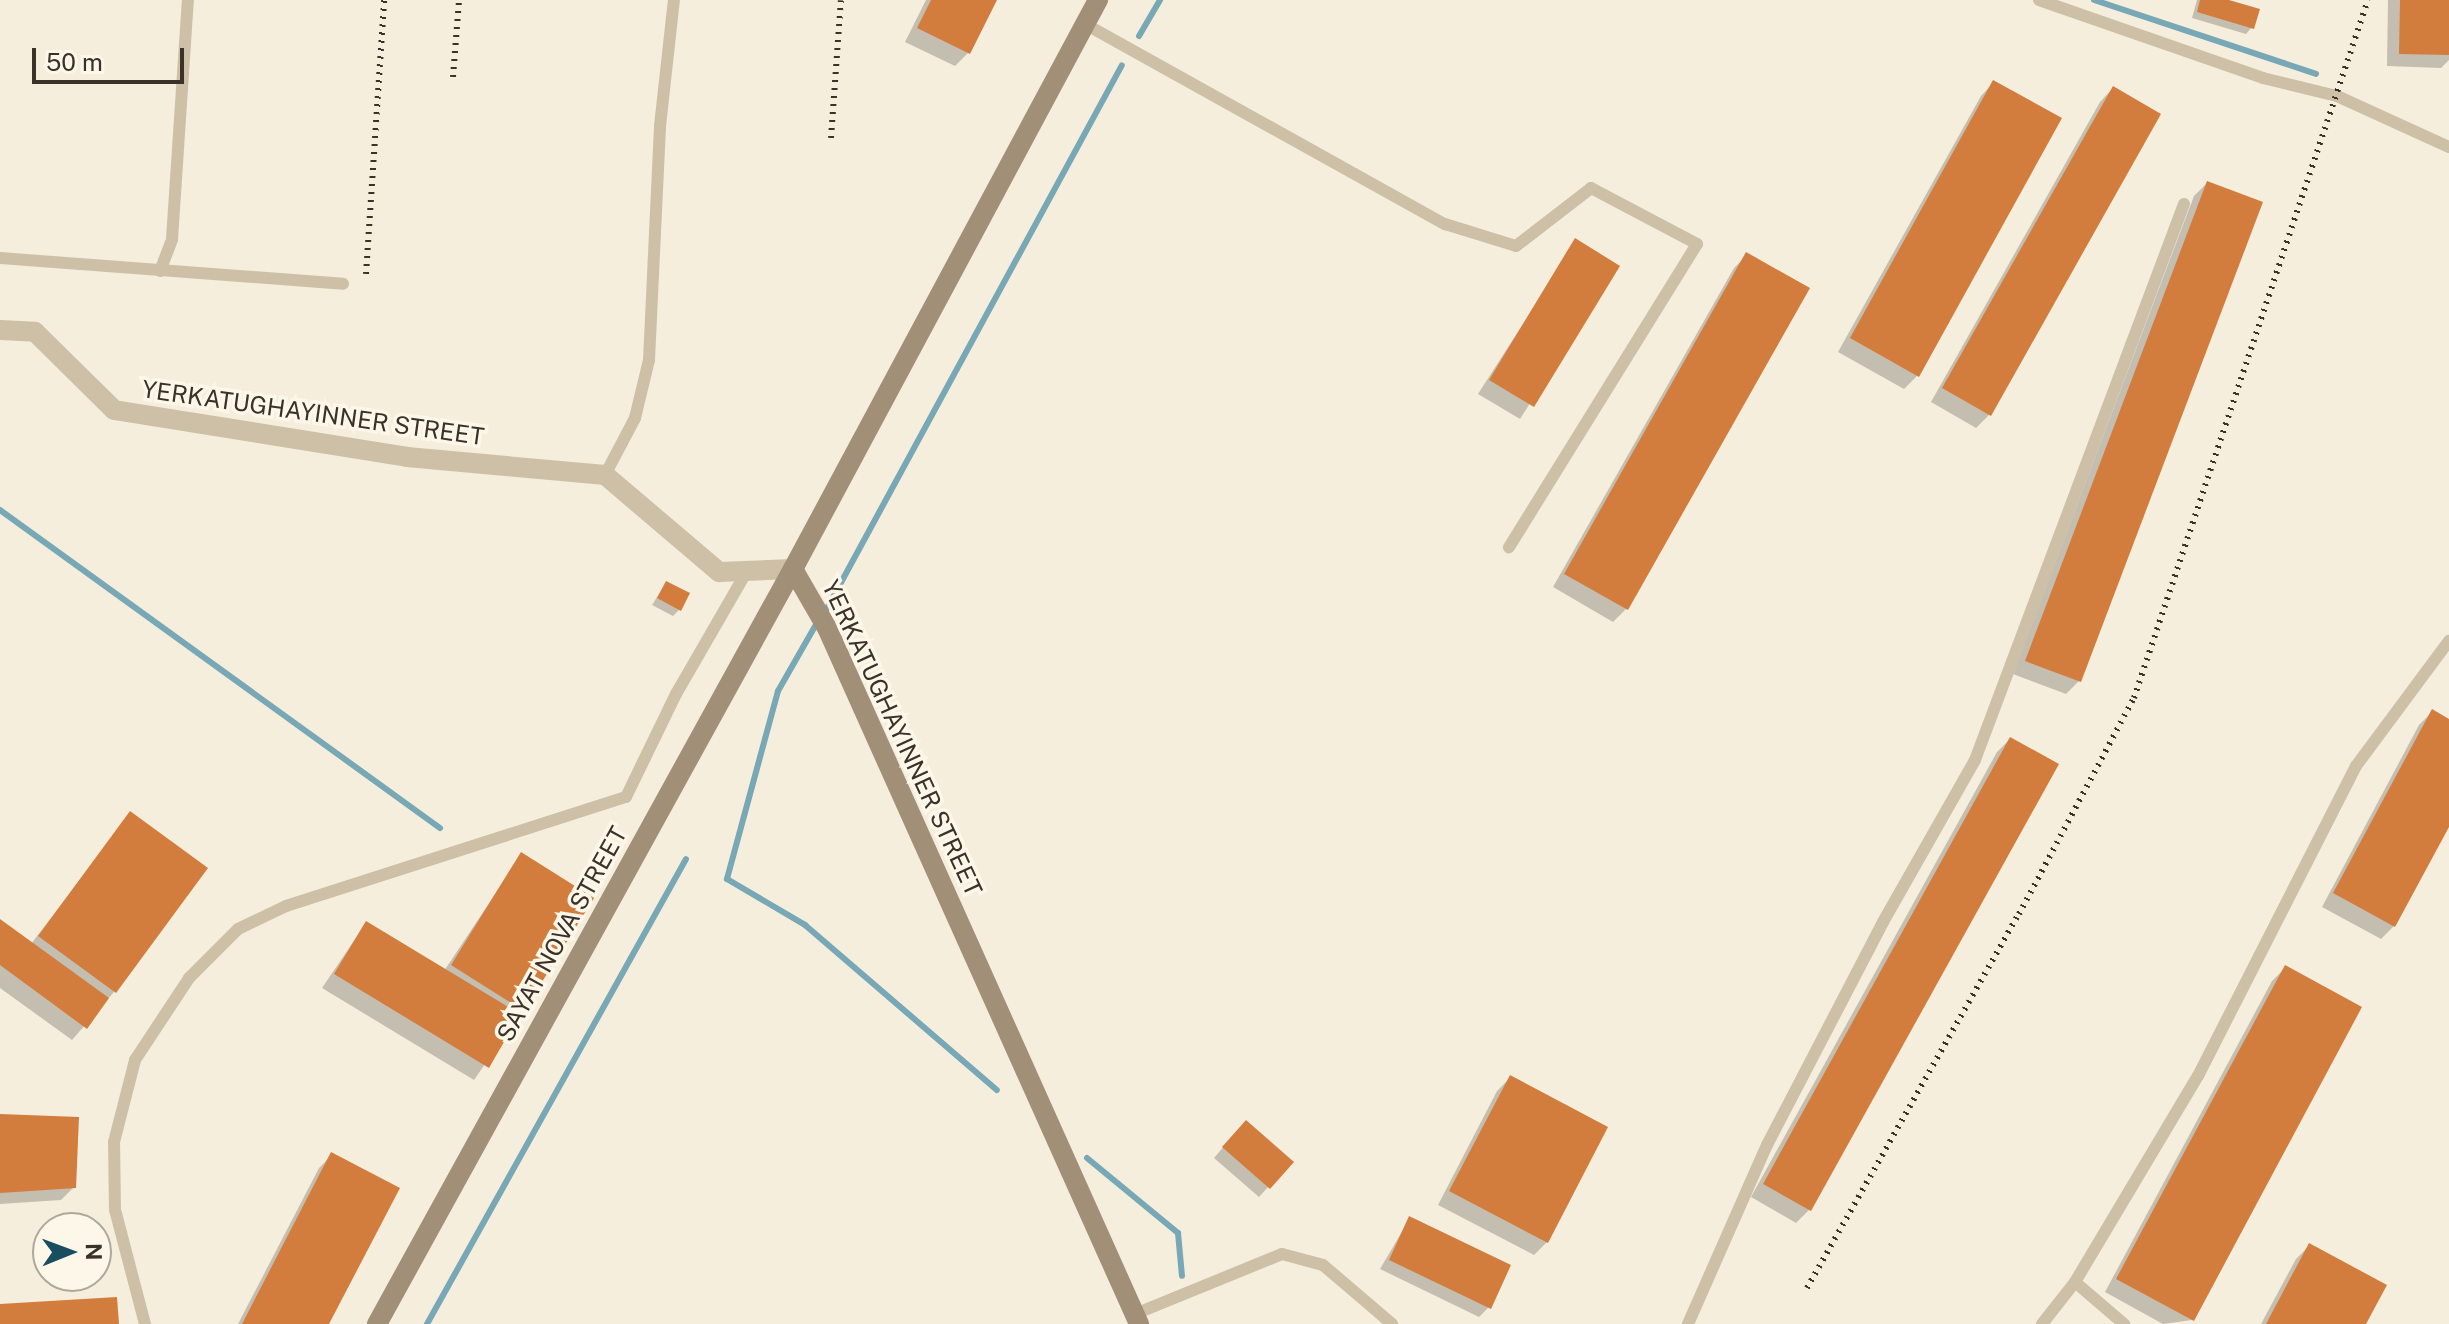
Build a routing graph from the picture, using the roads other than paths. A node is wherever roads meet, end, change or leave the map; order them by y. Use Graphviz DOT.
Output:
graph roads {
  1 [pos="188,0"];
  2 [pos="674,0"];
  3 [pos="1098,0"];
  4 [pos="2039,0"];
  5 [pos="2078,5"];
  6 [pos="1085,24"];
  7 [pos="2449,147"];
  8 [pos="2184,204"];
  9 [pos="0,258"];
  10 [pos="160,271"];
  11 [pos="343,284"];
  12 [pos="0,330"];
  13 [pos="605,475"];
  14 [pos="1509,547"];
  15 [pos="793,569"];
  16 [pos="747,571"];
  17 [pos="2449,641"];
  18 [pos="2075,1282"];
  19 [pos="1137,1319"];
  20 [pos="145,1324"];
  21 [pos="377,1324"];
  22 [pos="1392,1324"];
  23 [pos="1688,1324"];
  24 [pos="2042,1324"];
  25 [pos="2124,1324"];
  1 -- 10 [label="lane"];
  2 -- 13 [label="lane"];
  3 -- 6 [label="main road, SAYAT NOVA STREET"];
  4 -- 5 [label="lane"];
  5 -- 7 [label="lane"];
  6 -- 14 [label="lane"];
  6 -- 15 [label="main road, SAYAT NOVA STREET"];
  8 -- 23 [label="lane"];
  9 -- 10 [label="lane"];
  10 -- 11 [label="lane"];
  12 -- 13 [label="street, YERKATUGHAYINNER STREET"];
  13 -- 16 [label="street, YERKATUGHAYINNER STREET"];
  15 -- 16 [label="street, YERKATUGHAYINNER STREET"];
  15 -- 19 [label="main road, YERKATUGHAYINNER STREET"];
  15 -- 21 [label="main road, SAYAT NOVA STREET"];
  16 -- 20 [label="lane"];
  17 -- 18 [label="lane"];
  18 -- 24 [label="lane"];
  18 -- 25 [label="lane"];
  19 -- 22 [label="lane"];
}
